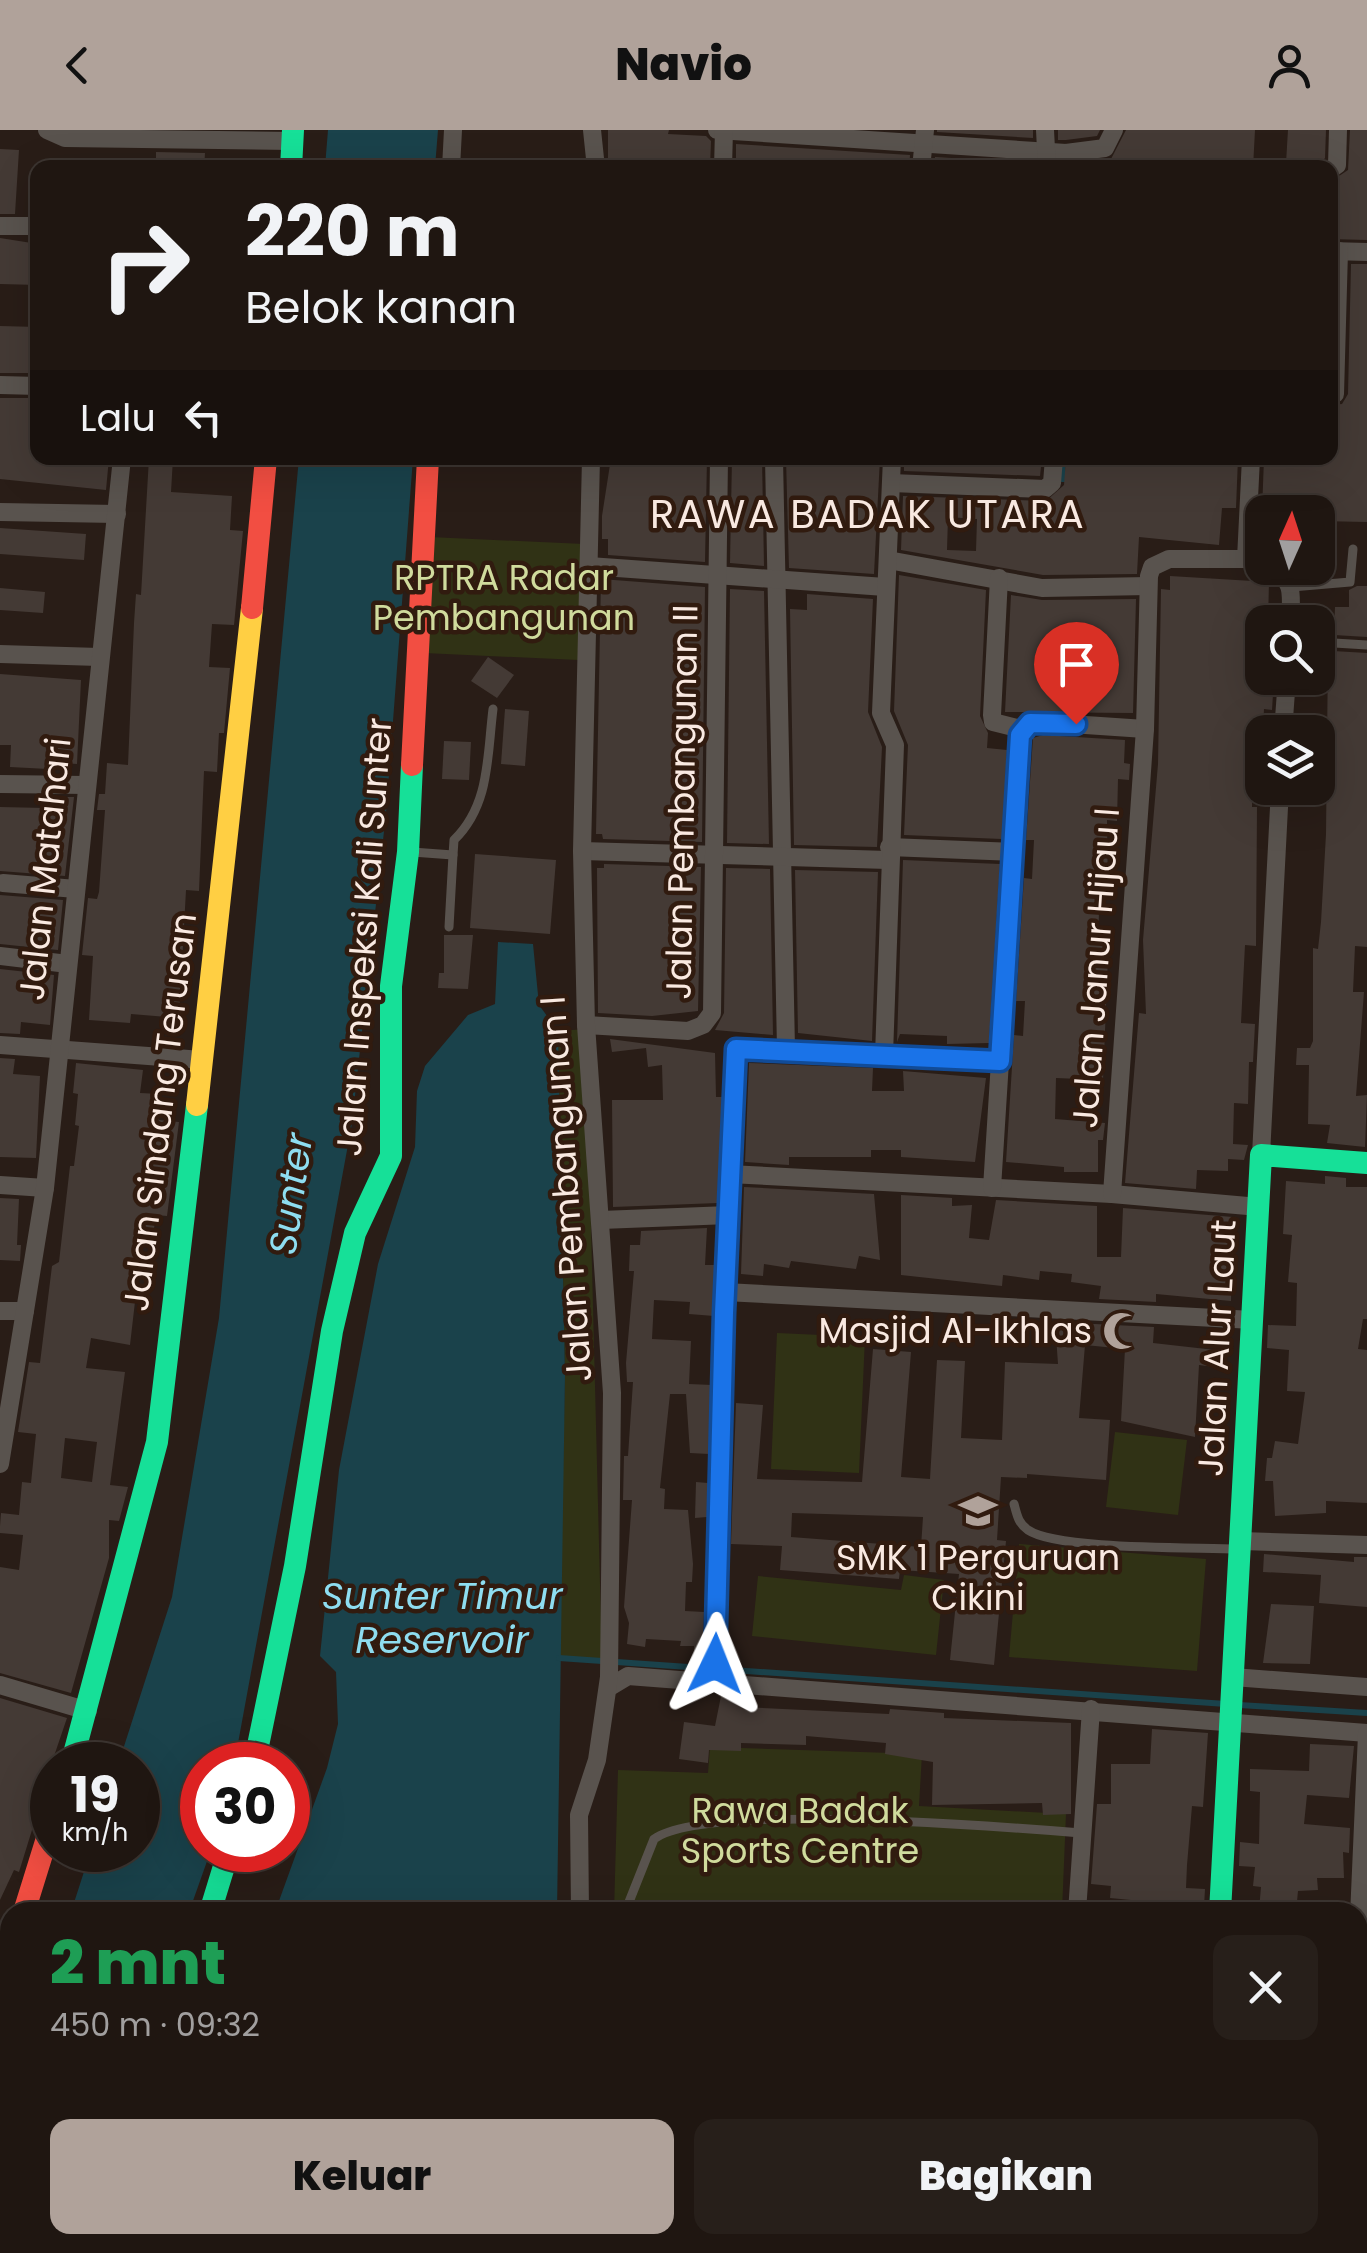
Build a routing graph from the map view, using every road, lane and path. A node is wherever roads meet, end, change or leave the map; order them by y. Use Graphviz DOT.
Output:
graph roads {
  1 [pos="47,130"];
  2 [pos="454,130"];
  3 [pos="592,130"];
  4 [pos="722,130"];
  5 [pos="1045,130"];
  6 [pos="1114,130"];
  7 [pos="1338,130"];
  8 [pos="236,135"];
  9 [pos="293,136"];
  10 [pos="924,136"];
  11 [pos="1053,156"];
  12 [pos="452,160"];
  13 [pos="595,160"];
  14 [pos="723,160"];
  15 [pos="1337,160"];
  16 [pos="0,226"];
  17 [pos="30,226"];
  18 [pos="1338,251"];
  19 [pos="1367,252"];
  20 [pos="0,385"];
  21 [pos="30,386"];
  22 [pos="121,465"];
  23 [pos="265,465"];
  24 [pos="428,465"];
  25 [pos="590,465"];
  26 [pos="719,465"];
  27 [pos="774,465"];
  28 [pos="892,465"];
  29 [pos="1053,465"];
  30 [pos="1250,465"];
  31 [pos="891,483"];
  32 [pos="1249,495"];
  33 [pos="0,512"];
  34 [pos="117,514"];
  35 [pos="1353,549"];
  36 [pos="888,560"];
  37 [pos="1245,562"];
  38 [pos="588,566"];
  39 [pos="718,575"];
  40 [pos="999,578"];
  41 [pos="779,581"];
  42 [pos="1290,585"];
  43 [pos="1148,586"];
  44 [pos="885,587"];
  45 [pos="1292,588"];
  46 [pos="1291,605"];
  47 [pos="1335,643"];
  48 [pos="1367,645"];
  49 [pos="0,654"];
  50 [pos="99,657"];
  51 [pos="492,710"];
  52 [pos="1145,728"];
  53 [pos="1021,729"];
  54 [pos="0,784"];
  55 [pos="87,786"];
  56 [pos="1279,805"];
  57 [pos="582,851"];
  58 [pos="408,852"];
  59 [pos="1015,852"];
  60 [pos="889,853"];
  61 [pos="711,854"];
  62 [pos="454,855"];
  63 [pos="778,858"];
  64 [pos="3,883"];
  65 [pos="76,889"];
  66 [pos="449,927"];
  67 [pos="0,956"];
  68 [pos="68,964"];
  69 [pos="586,1025"];
  70 [pos="0,1045"];
  71 [pos="60,1046"];
  72 [pos="786,1049"];
  73 [pos="884,1055"];
  74 [pos="202,1060"];
  75 [pos="1000,1061"];
  76 [pos="1261,1155"];
  77 [pos="1367,1164"];
  78 [pos="729,1174"];
  79 [pos="0,1185"];
  80 [pos="46,1188"];
  81 [pos="992,1188"];
  82 [pos="1112,1194"];
  83 [pos="1259,1208"];
  84 [pos="729,1215"];
  85 [pos="601,1220"];
  86 [pos="725,1292"];
  87 [pos="0,1311"];
  88 [pos="25,1311"];
  89 [pos="1253,1320"];
  90 [pos="2,1440"];
  91 [pos="0,1464"];
  92 [pos="1014,1504"];
  93 [pos="1242,1545"];
  94 [pos="1367,1545"];
  95 [pos="715,1674"];
  96 [pos="1233,1680"];
  97 [pos="609,1683"];
  98 [pos="0,1685"];
  99 [pos="1367,1687"];
  100 [pos="1090,1709"];
  101 [pos="88,1712"];
  102 [pos="1230,1720"];
  103 [pos="1367,1733"];
  104 [pos="78,1742"];
  105 [pos="259,1742"];
  106 [pos="1082,1833"];
  107 [pos="1364,1841"];
  108 [pos="36,1872"];
  109 [pos="222,1872"];
  110 [pos="27,1902"];
  111 [pos="213,1902"];
  112 [pos="580,1902"];
  113 [pos="629,1902"];
  114 [pos="1078,1902"];
  115 [pos="1221,1902"];
  116 [pos="1360,1902"];
  1 -- 8 [label="street"];
  2 -- 12 [label="street"];
  3 -- 13 [label="street"];
  4 -- 10 [label="street"];
  4 -- 14 [label="street"];
  5 -- 11 [label="street"];
  6 -- 11 [label="street"];
  7 -- 15 [label="street"];
  8 -- 9 [label="street"];
  10 -- 11 [label="street"];
  16 -- 17 [label="street"];
  18 -- 19 [label="street"];
  20 -- 21 [label="street"];
  22 -- 34 [label="street, Jalan Matahari"];
  23 -- 74 [label="street, Jalan Sindang Terusan"];
  24 -- 58 [label="street, Jalan Inspeksi Kali Sunter"];
  25 -- 38 [label="street, Jalan Pembangunan I"];
  26 -- 39 [label="street, Jalan Pembangunan II"];
  27 -- 41 [label="street"];
  28 -- 31 [label="street"];
  29 -- 31 [label="street"];
  30 -- 32 [label="street"];
  31 -- 36 [label="street"];
  33 -- 34 [label="street"];
  34 -- 50 [label="street, Jalan Matahari"];
  35 -- 45 [label="lane"];
  36 -- 40 [label="street"];
  36 -- 44 [label="street"];
  37 -- 43 [label="street, Jalan Janur Hijau I"];
  38 -- 39 [label="street"];
  38 -- 57 [label="street, Jalan Pembangunan I"];
  39 -- 41 [label="street"];
  39 -- 61 [label="street, Jalan Pembangunan II"];
  40 -- 43 [label="street"];
  40 -- 53 [label="street"];
  41 -- 44 [label="street"];
  41 -- 63 [label="street"];
  42 -- 45 [label="street"];
  43 -- 52 [label="street, Jalan Janur Hijau I"];
  44 -- 60 [label="street"];
  45 -- 46 [label="street"];
  47 -- 48 [label="lane"];
  49 -- 50 [label="street"];
  50 -- 55 [label="street, Jalan Matahari"];
  51 -- 62 [label="lane"];
  52 -- 53 [label="street"];
  52 -- 82 [label="street, Jalan Janur Hijau I"];
  53 -- 59 [label="street"];
  54 -- 55 [label="street"];
  55 -- 65 [label="street, Jalan Matahari"];
  56 -- 76 [label="street, Jalan Alur Laut"];
  57 -- 61 [label="street"];
  57 -- 69 [label="street, Jalan Pembangunan I"];
  58 -- 62 [label="lane"];
  58 -- 105 [label="street, Jalan Inspeksi Kali Sunter"];
  59 -- 60 [label="street"];
  59 -- 75 [label="street"];
  60 -- 63 [label="street"];
  60 -- 73 [label="street"];
  61 -- 63 [label="street"];
  61 -- 69 [label="street, Jalan Pembangunan II"];
  62 -- 66 [label="lane"];
  63 -- 72 [label="street"];
  64 -- 65 [label="street"];
  65 -- 68 [label="street, Jalan Matahari"];
  67 -- 68 [label="street"];
  68 -- 71 [label="street, Jalan Matahari"];
  69 -- 85 [label="street, Jalan Pembangunan I"];
  70 -- 71 [label="street"];
  71 -- 74 [label="street"];
  71 -- 80 [label="street, Jalan Matahari"];
  72 -- 73 [label="street"];
  72 -- 78 [label="street"];
  73 -- 75 [label="street"];
  74 -- 101 [label="street, Jalan Sindang Terusan"];
  75 -- 81 [label="street"];
  76 -- 77 [label="street"];
  76 -- 83 [label="street, Jalan Alur Laut"];
  78 -- 81 [label="street"];
  78 -- 84 [label="street"];
  79 -- 80 [label="street"];
  80 -- 88 [label="street, Jalan Matahari"];
  81 -- 82 [label="street"];
  82 -- 83 [label="street"];
  83 -- 89 [label="street, Jalan Alur Laut"];
  84 -- 85 [label="street"];
  84 -- 86 [label="street"];
  85 -- 97 [label="street, Jalan Pembangunan I"];
  86 -- 89 [label="street"];
  86 -- 95 [label="street"];
  87 -- 88 [label="street"];
  88 -- 90 [label="street, Jalan Matahari"];
  89 -- 93 [label="street, Jalan Alur Laut"];
  90 -- 91 [label="street, Jalan Matahari"];
  92 -- 93 [label="lane"];
  93 -- 94 [label="street"];
  93 -- 96 [label="street, Jalan Alur Laut"];
  95 -- 97 [label="street"];
  95 -- 100 [label="street"];
  96 -- 99 [label="street"];
  96 -- 102 [label="street, Jalan Alur Laut"];
  97 -- 112 [label="street, Jalan Pembangunan I"];
  98 -- 101 [label="street"];
  100 -- 102 [label="street"];
  100 -- 106 [label="street"];
  101 -- 104 [label="street, Jalan Sindang Terusan"];
  102 -- 103 [label="street"];
  102 -- 115 [label="street, Jalan Alur Laut"];
  103 -- 107 [label="street"];
  106 -- 113 [label="lane"];
  106 -- 114 [label="street"];
  107 -- 116 [label="street"];
  108 -- 110 [label="street"];
  109 -- 111 [label="street"];
}
